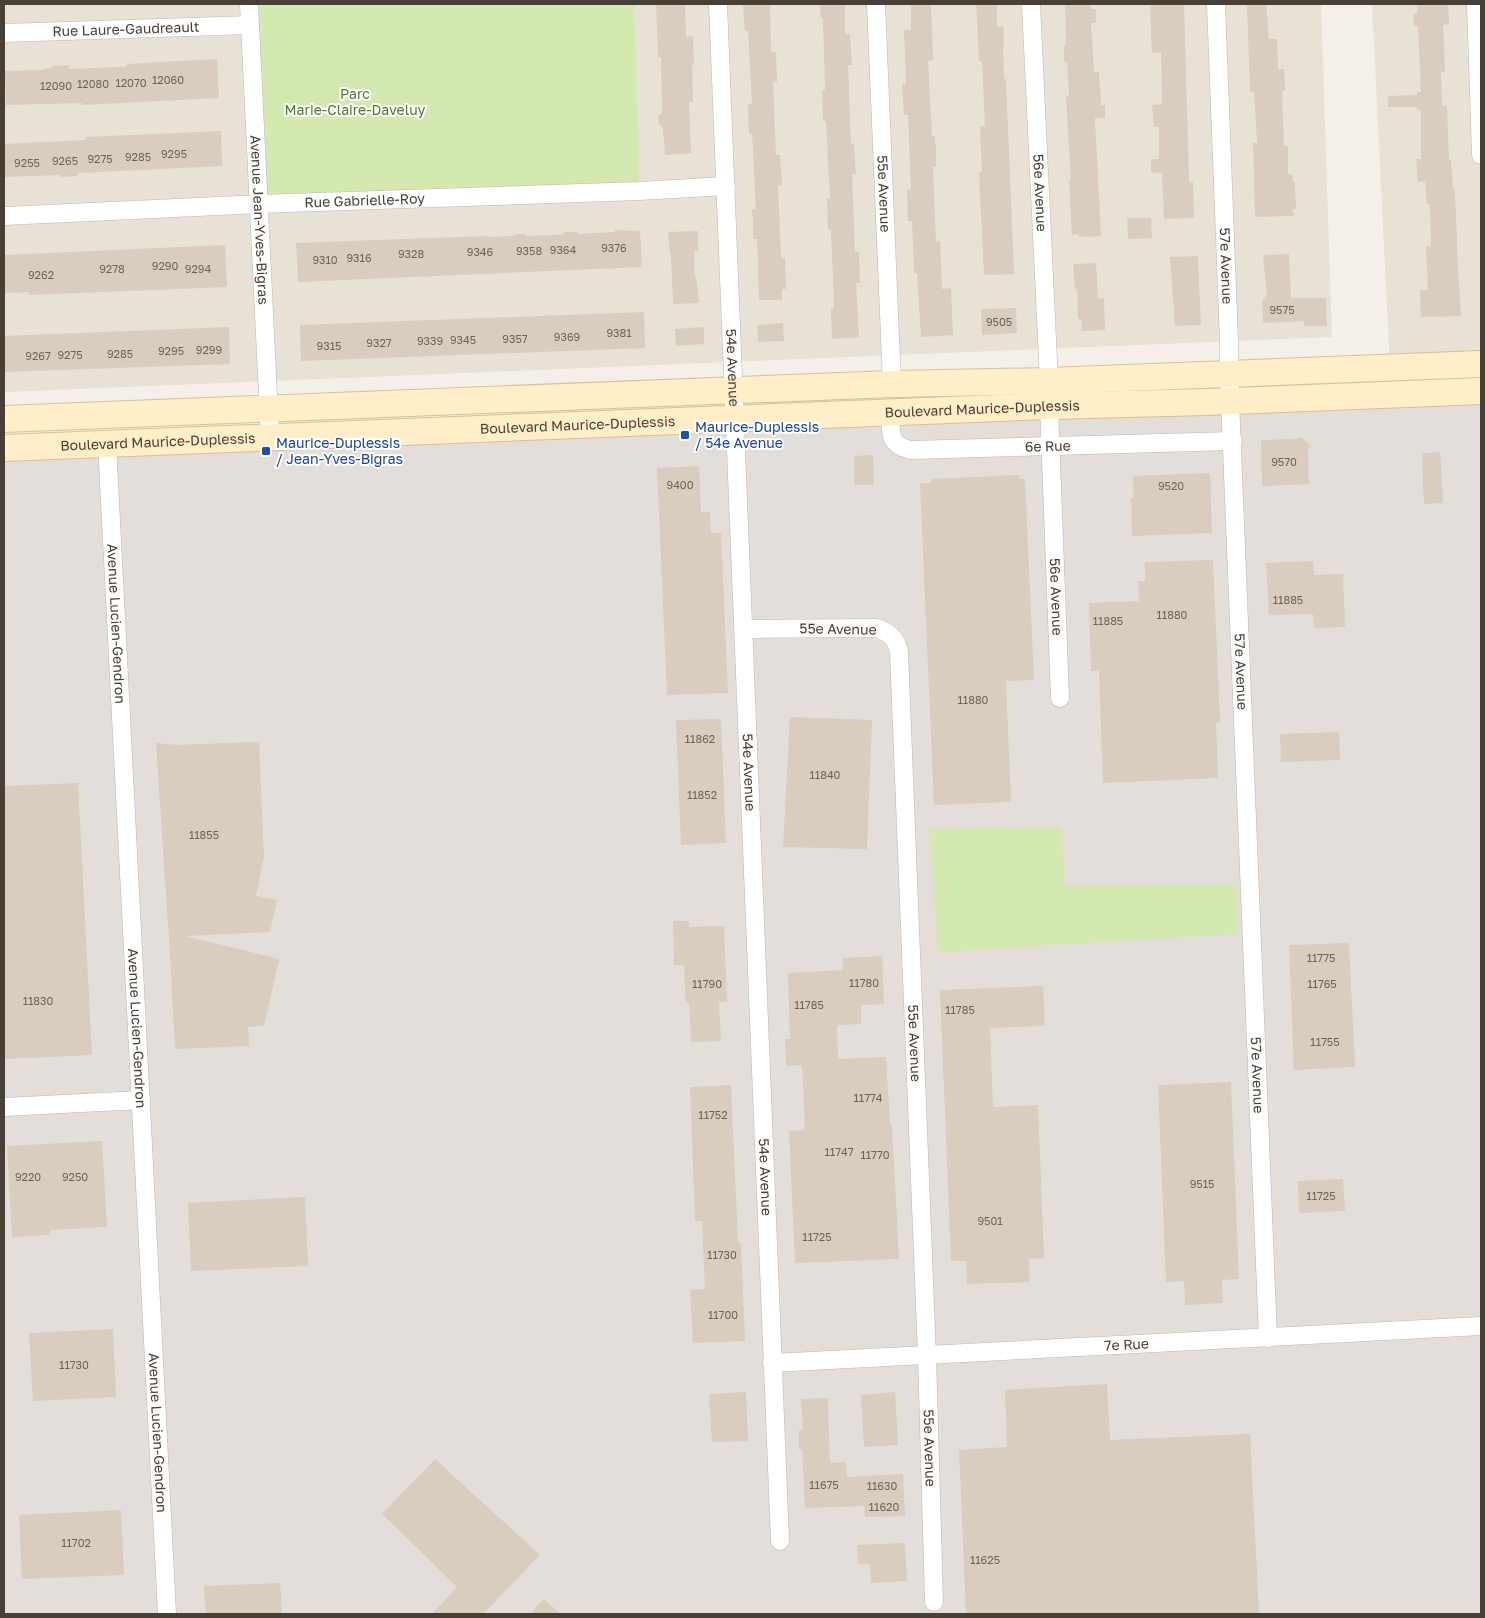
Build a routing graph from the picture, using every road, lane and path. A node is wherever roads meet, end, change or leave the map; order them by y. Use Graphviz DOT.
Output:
graph roads {
  1 [pos="249,4"];
  2 [pos="718,4"];
  3 [pos="876,4"];
  4 [pos="1031,4"];
  5 [pos="1216,4"];
  6 [pos="1476,4"];
  7 [pos="250,25"];
  8 [pos="4,33"];
  9 [pos="1481,155"];
  10 [pos="726,186"];
  11 [pos="259,204"];
  12 [pos="4,216"];
  13 [pos="1481,364"];
  14 [pos="1229,375"];
  15 [pos="892,384"];
  16 [pos="734,390"];
  17 [pos="1481,391"];
  18 [pos="1049,393"];
  19 [pos="1231,401"];
  20 [pos="268,409"];
  21 [pos="890,413"];
  22 [pos="4,419"];
  23 [pos="735,419"];
  24 [pos="270,437"];
  25 [pos="1233,441"];
  26 [pos="107,443"];
  27 [pos="1050,447"];
  28 [pos="4,448"];
  29 [pos="744,629"];
  30 [pos="1060,698"];
  31 [pos="141,1100"];
  32 [pos="4,1106"];
  33 [pos="1481,1326"];
  34 [pos="1268,1338"];
  35 [pos="927,1356"];
  36 [pos="772,1364"];
  37 [pos="780,1541"];
  38 [pos="934,1602"];
  39 [pos="167,1614"];
  1 -- 7 [label="street, Avenue Jean-Yves-Bigras"];
  2 -- 10 [label="street, 54e Avenue"];
  3 -- 15 [label="street, 55e Avenue"];
  4 -- 18 [label="street, 56e Avenue"];
  5 -- 14 [label="street, 57e Avenue"];
  6 -- 9 [label="street"];
  7 -- 8 [label="street, Rue Laure-Gaudreault"];
  7 -- 11 [label="street, Avenue Jean-Yves-Bigras"];
  10 -- 11 [label="street, Rue Gabrielle-Roy"];
  10 -- 16 [label="street, 54e Avenue"];
  11 -- 12 [label="street, Rue Gabrielle-Roy"];
  11 -- 20 [label="street, Avenue Jean-Yves-Bigras"];
  13 -- 14 [label="street, Boulevard Maurice-Duplessis"];
  14 -- 18 [label="street, Boulevard Maurice-Duplessis"];
  14 -- 19 [label="street, 57e Avenue"];
  15 -- 16 [label="street, Boulevard Maurice-Duplessis"];
  15 -- 18 [label="street, Boulevard Maurice-Duplessis"];
  16 -- 20 [label="street, Boulevard Maurice-Duplessis"];
  16 -- 23 [label="street, 54e Avenue"];
  17 -- 19 [label="street, Boulevard Maurice-Duplessis"];
  18 -- 19 [label="street, Boulevard Maurice-Duplessis"];
  18 -- 21 [label="street, Boulevard Maurice-Duplessis"];
  18 -- 27 [label="street, 56e Avenue"];
  19 -- 25 [label="street, 57e Avenue"];
  20 -- 22 [label="street, Boulevard Maurice-Duplessis"];
  20 -- 24 [label="street, Avenue Jean-Yves-Bigras"];
  21 -- 23 [label="street, Boulevard Maurice-Duplessis"];
  21 -- 27 [label="street, 6e Rue"];
  23 -- 24 [label="street, Boulevard Maurice-Duplessis"];
  23 -- 29 [label="street, 54e Avenue"];
  24 -- 26 [label="street, Boulevard Maurice-Duplessis"];
  25 -- 27 [label="street, 6e Rue"];
  25 -- 34 [label="street, 57e Avenue"];
  26 -- 28 [label="street, Boulevard Maurice-Duplessis"];
  26 -- 31 [label="street, Avenue Lucien-Gendron"];
  27 -- 30 [label="street, 56e Avenue"];
  29 -- 35 [label="street, 55e Avenue"];
  29 -- 36 [label="street, 54e Avenue"];
  31 -- 32 [label="street"];
  31 -- 39 [label="street, Avenue Lucien-Gendron"];
  33 -- 34 [label="street, 7e Rue"];
  34 -- 35 [label="street, 7e Rue"];
  35 -- 36 [label="street, 7e Rue"];
  35 -- 38 [label="street, 55e Avenue"];
  36 -- 37 [label="street, 54e Avenue"];
}
